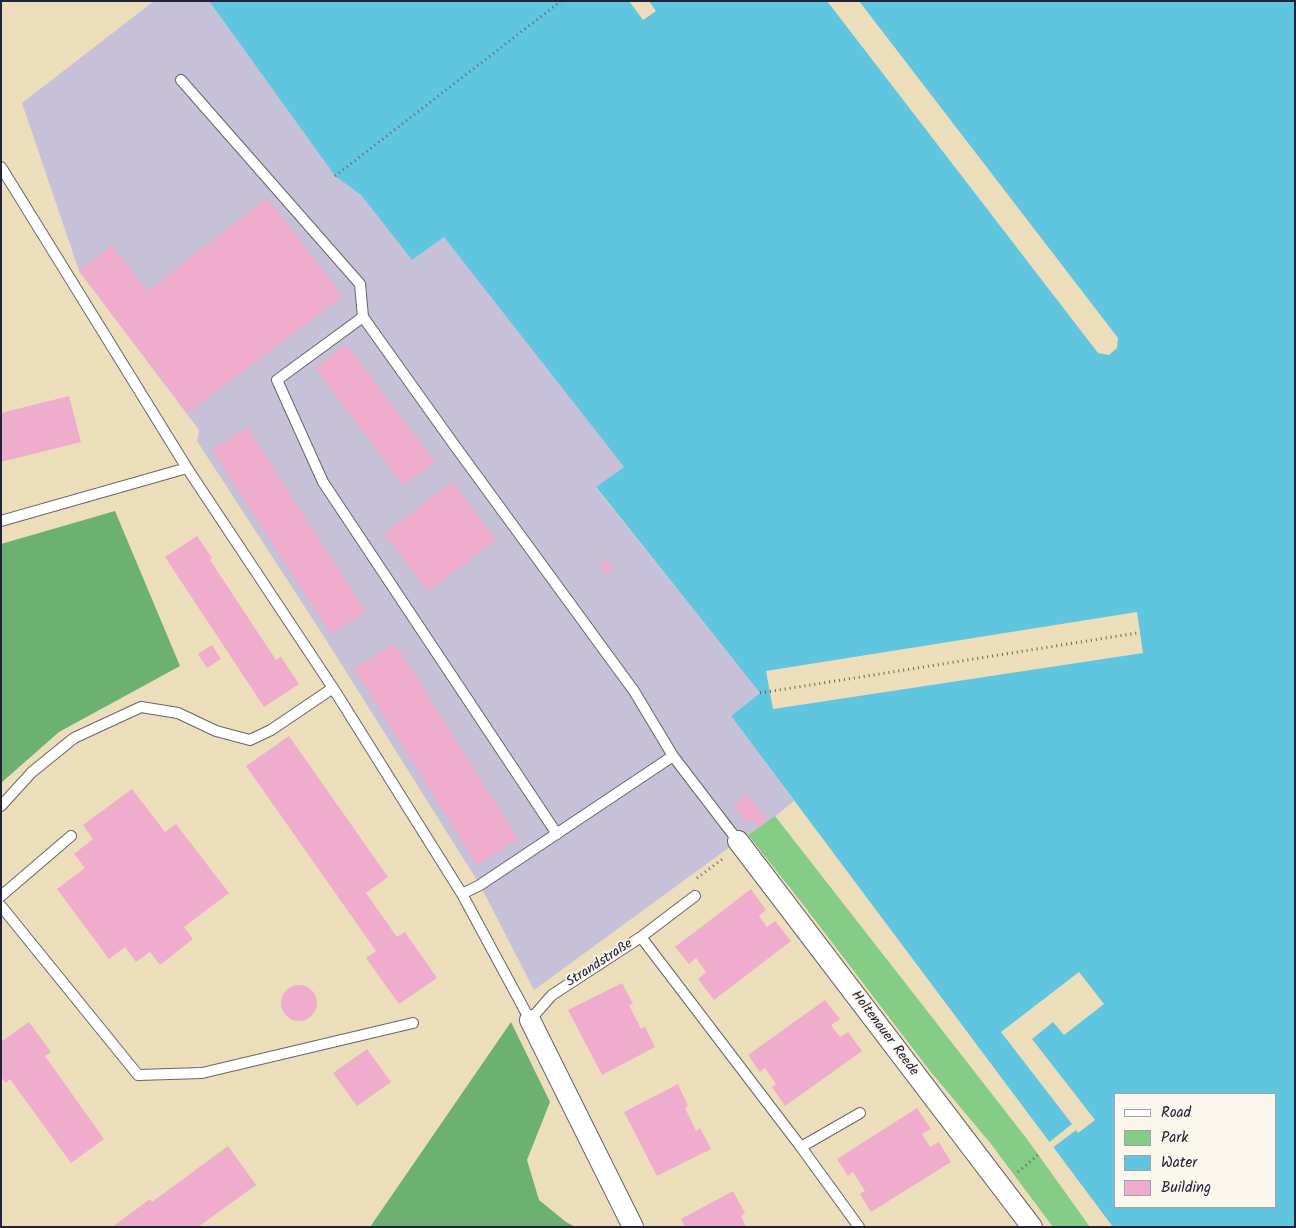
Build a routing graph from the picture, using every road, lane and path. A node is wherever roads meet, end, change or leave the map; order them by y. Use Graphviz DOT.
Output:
graph roads {
  1 [pos="561,1"];
  2 [pos="182,80"];
  3 [pos="1,167"];
  4 [pos="335,176"];
  5 [pos="363,317"];
  6 [pos="187,468"];
  7 [pos="1,521"];
  8 [pos="1137,633"];
  9 [pos="333,688"];
  10 [pos="760,693"];
  11 [pos="673,756"];
  12 [pos="1,806"];
  13 [pos="557,834"];
  14 [pos="71,836"];
  15 [pos="738,841"];
  16 [pos="462,894"];
  17 [pos="1,896"];
  18 [pos="695,896"];
  19 [pos="1,906"];
  20 [pos="641,937"];
  21 [pos="530,1020"];
  22 [pos="413,1023"];
  23 [pos="860,1112"];
  24 [pos="801,1147"];
  25 [pos="633,1227"];
  26 [pos="859,1227"];
  27 [pos="1032,1227"];
  1 -- 4 [label="path"];
  2 -- 5 [label="lane"];
  3 -- 6 [label="lane"];
  5 -- 11 [label="lane"];
  5 -- 13 [label="lane"];
  6 -- 7 [label="lane"];
  6 -- 9 [label="lane"];
  8 -- 10 [label="path"];
  9 -- 12 [label="lane"];
  9 -- 16 [label="lane"];
  11 -- 13 [label="lane"];
  11 -- 15 [label="lane"];
  13 -- 16 [label="lane"];
  14 -- 17 [label="lane"];
  15 -- 27 [label="street, Holtenauer Reede"];
  16 -- 21 [label="lane"];
  18 -- 20 [label="lane"];
  19 -- 22 [label="lane"];
  20 -- 21 [label="lane, Strandstraße"];
  20 -- 24 [label="lane, Strandstraße"];
  21 -- 25 [label="street"];
  23 -- 24 [label="lane"];
  24 -- 26 [label="lane, Strandstraße"];
}
